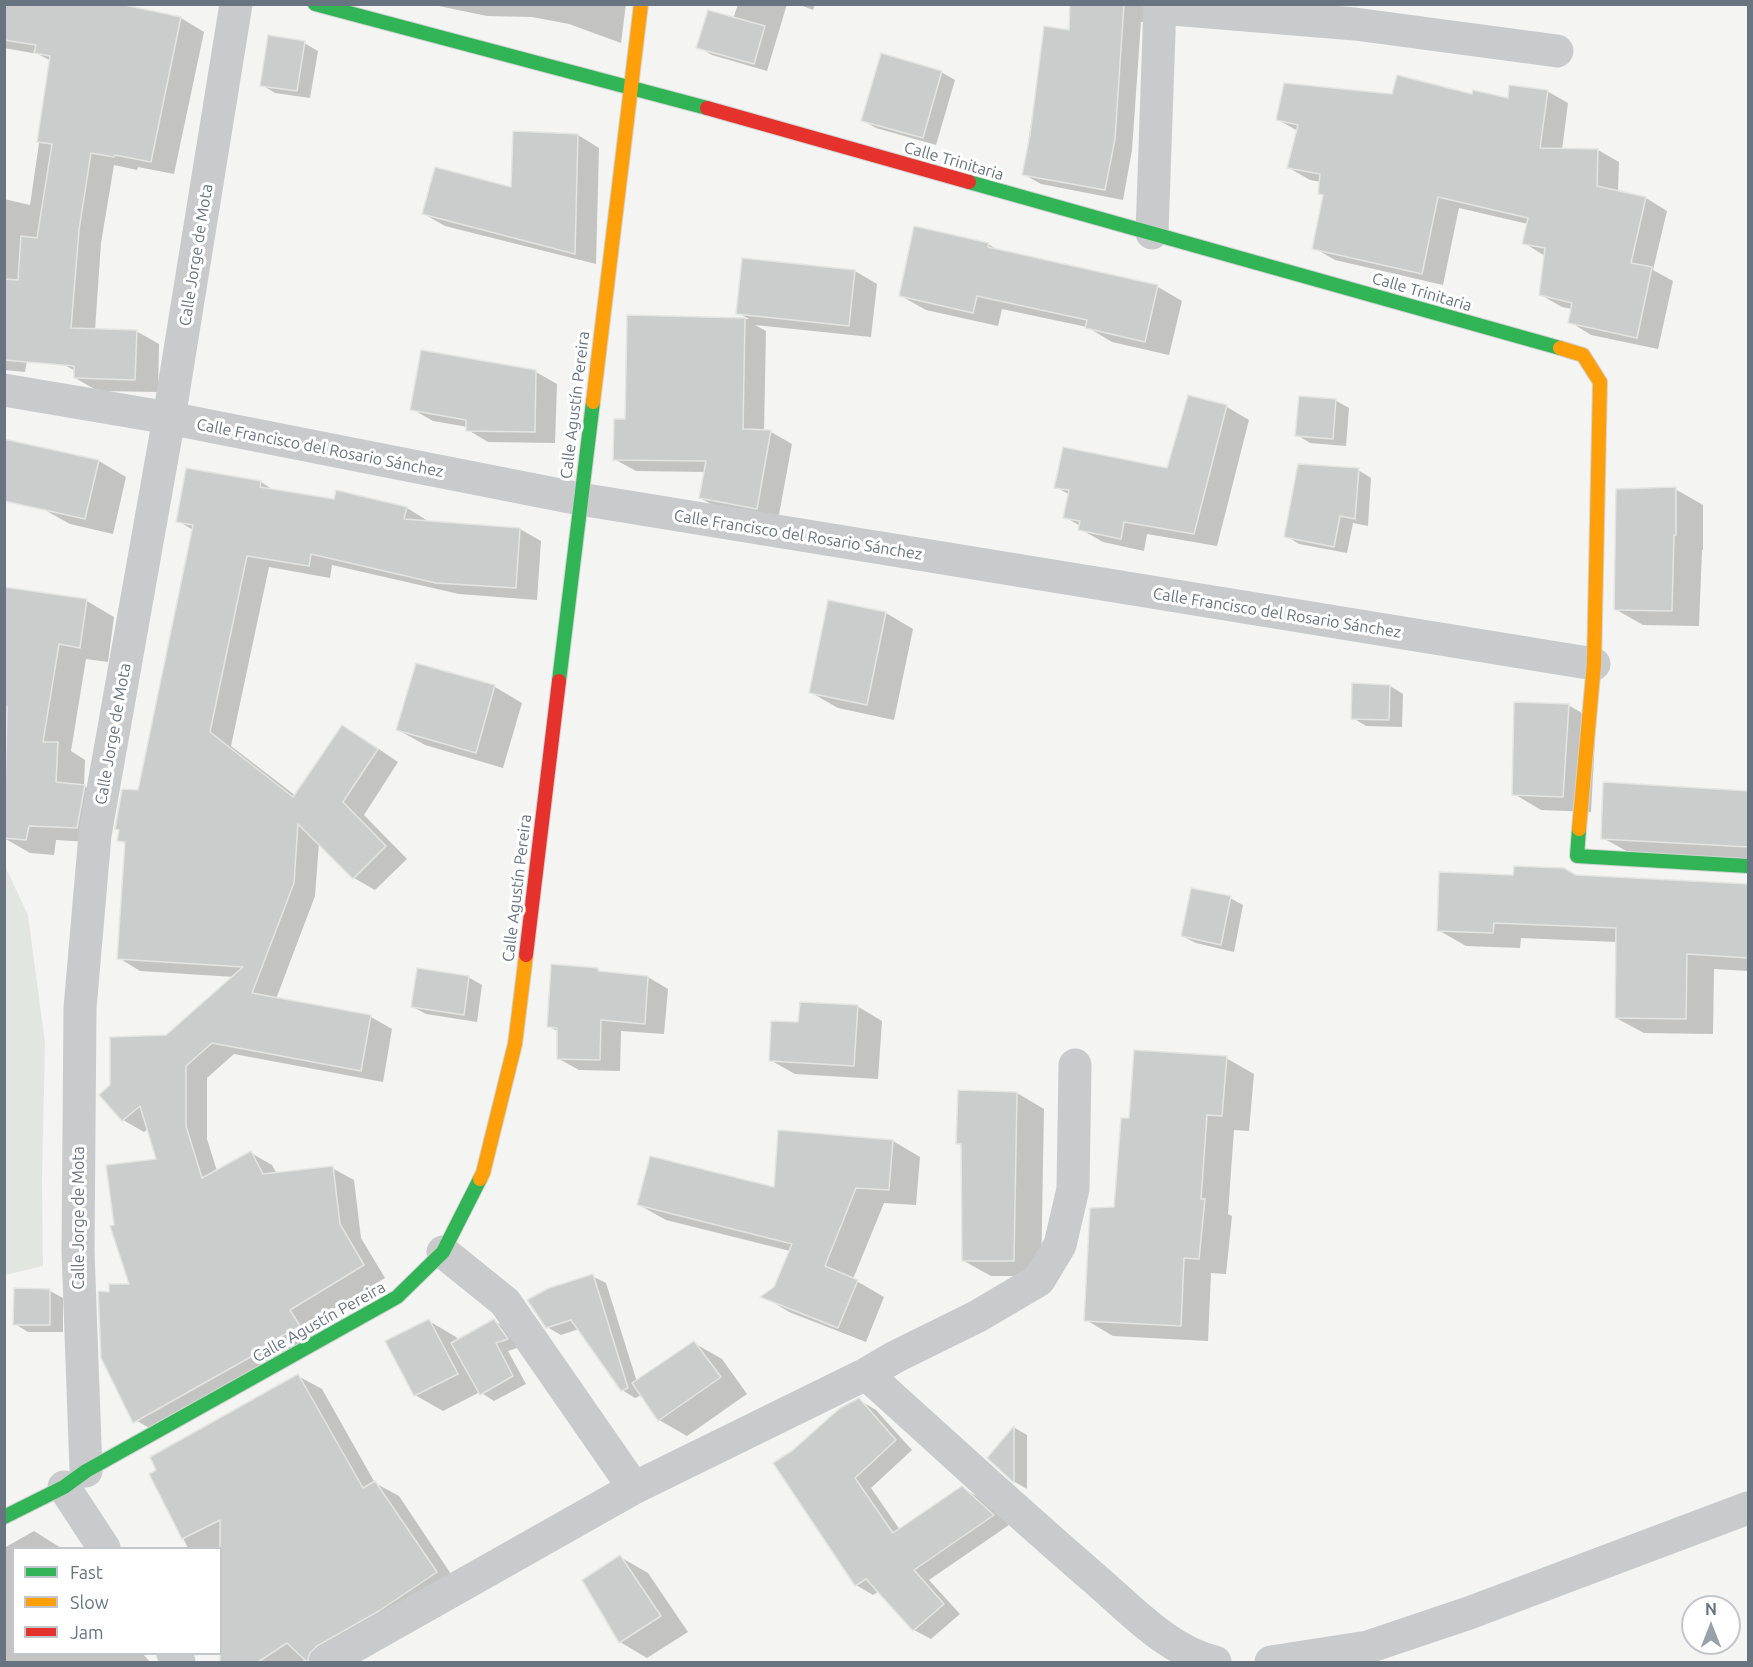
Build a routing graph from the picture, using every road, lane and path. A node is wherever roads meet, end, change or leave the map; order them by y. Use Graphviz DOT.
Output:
graph roads {
  1 [pos="236,4"];
  2 [pos="315,4"];
  3 [pos="641,4"];
  4 [pos="1160,6"];
  5 [pos="1557,51"];
  6 [pos="632,87"];
  7 [pos="1152,233"];
  8 [pos="4,390"];
  9 [pos="169,418"];
  10 [pos="580,499"];
  11 [pos="1594,664"];
  12 [pos="1749,866"];
  13 [pos="1075,1065"];
  14 [pos="443,1252"];
  15 [pos="866,1374"];
  16 [pos="75,1479"];
  17 [pos="634,1488"];
  18 [pos="1749,1508"];
  19 [pos="4,1517"];
  20 [pos="104,1547"];
  21 [pos="326,1662"];
  22 [pos="1215,1662"];
  23 [pos="1271,1662"];
  1 -- 9 [label="street, Calle Jorge de Mota"];
  2 -- 6 [label="street, Calle Trinitaria"];
  3 -- 6 [label="street, Calle Agustín Pereira"];
  4 -- 5 [label="street"];
  4 -- 7 [label="street"];
  6 -- 7 [label="street, Calle Trinitaria"];
  6 -- 10 [label="street, Calle Agustín Pereira"];
  7 -- 11 [label="street, Calle Trinitaria"];
  8 -- 9 [label="street, Calle Francisco del Rosario Sánchez"];
  9 -- 10 [label="street, Calle Francisco del Rosario Sánchez"];
  9 -- 16 [label="street, Calle Jorge de Mota"];
  10 -- 11 [label="street, Calle Francisco del Rosario Sánchez"];
  10 -- 14 [label="street, Calle Agustín Pereira"];
  11 -- 12 [label="street"];
  13 -- 15 [label="street"];
  14 -- 16 [label="street, Calle Agustín Pereira"];
  14 -- 17 [label="street"];
  15 -- 17 [label="street"];
  15 -- 22 [label="street"];
  16 -- 19 [label="street, Calle Agustín Pereira"];
  16 -- 20 [label="street"];
  17 -- 21 [label="street"];
  18 -- 23 [label="street"];
}
